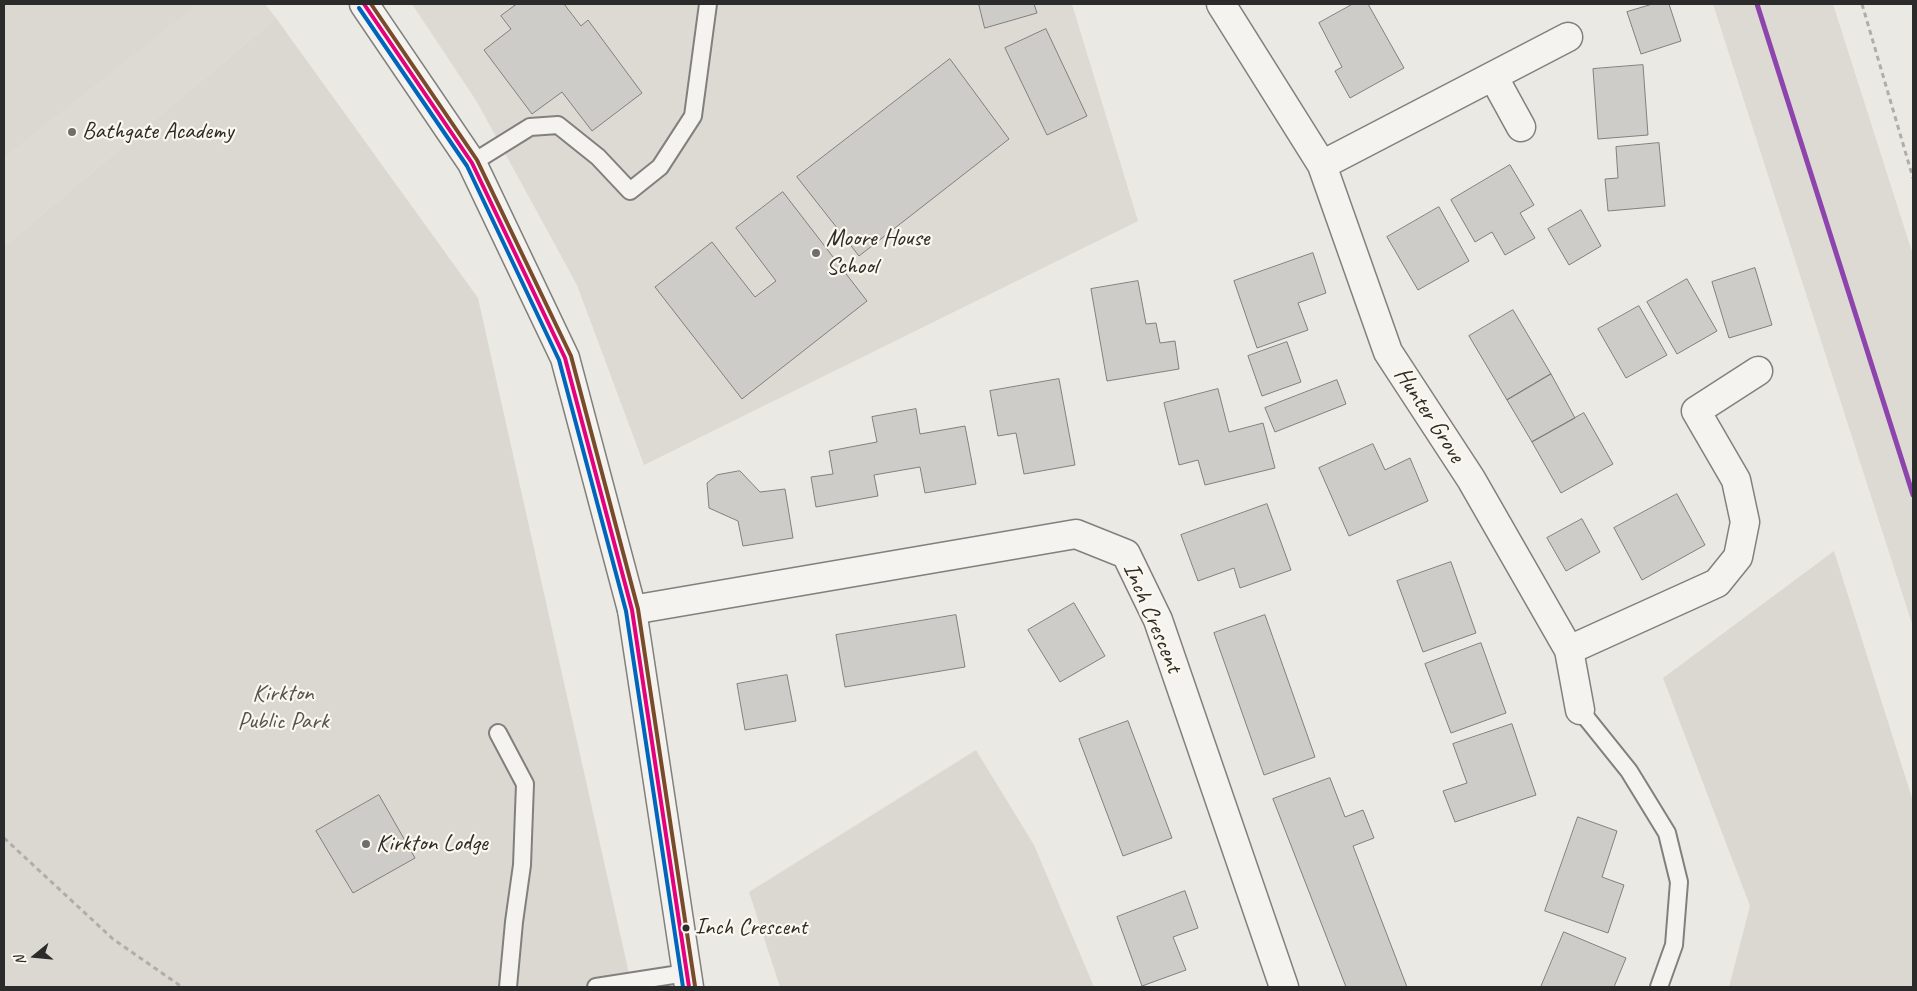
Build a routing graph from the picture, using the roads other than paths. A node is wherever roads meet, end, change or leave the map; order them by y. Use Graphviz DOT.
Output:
graph roads {
  1 [pos="364,4"];
  2 [pos="708,4"];
  3 [pos="1221,4"];
  4 [pos="1568,37"];
  5 [pos="1493,76"];
  6 [pos="1521,127"];
  7 [pos="472,163"];
  8 [pos="1322,165"];
  9 [pos="1758,371"];
  10 [pos="632,610"];
  11 [pos="1569,650"];
  12 [pos="1580,710"];
  13 [pos="498,732"];
  14 [pos="687,980"];
  15 [pos="508,987"];
  16 [pos="596,987"];
  17 [pos="1284,987"];
  18 [pos="1659,987"];
  1 -- 7 [label="street"];
  2 -- 7 [label="lane"];
  3 -- 8 [label="street, Hunter Grove"];
  4 -- 5 [label="street"];
  5 -- 6 [label="street"];
  5 -- 8 [label="street"];
  7 -- 10 [label="street"];
  8 -- 11 [label="street, Hunter Grove"];
  9 -- 11 [label="street"];
  10 -- 14 [label="street"];
  10 -- 17 [label="street, Inch Crescent"];
  11 -- 12 [label="street, Hunter Grove"];
  12 -- 18 [label="lane"];
  13 -- 15 [label="lane"];
  14 -- 16 [label="lane"];
}
